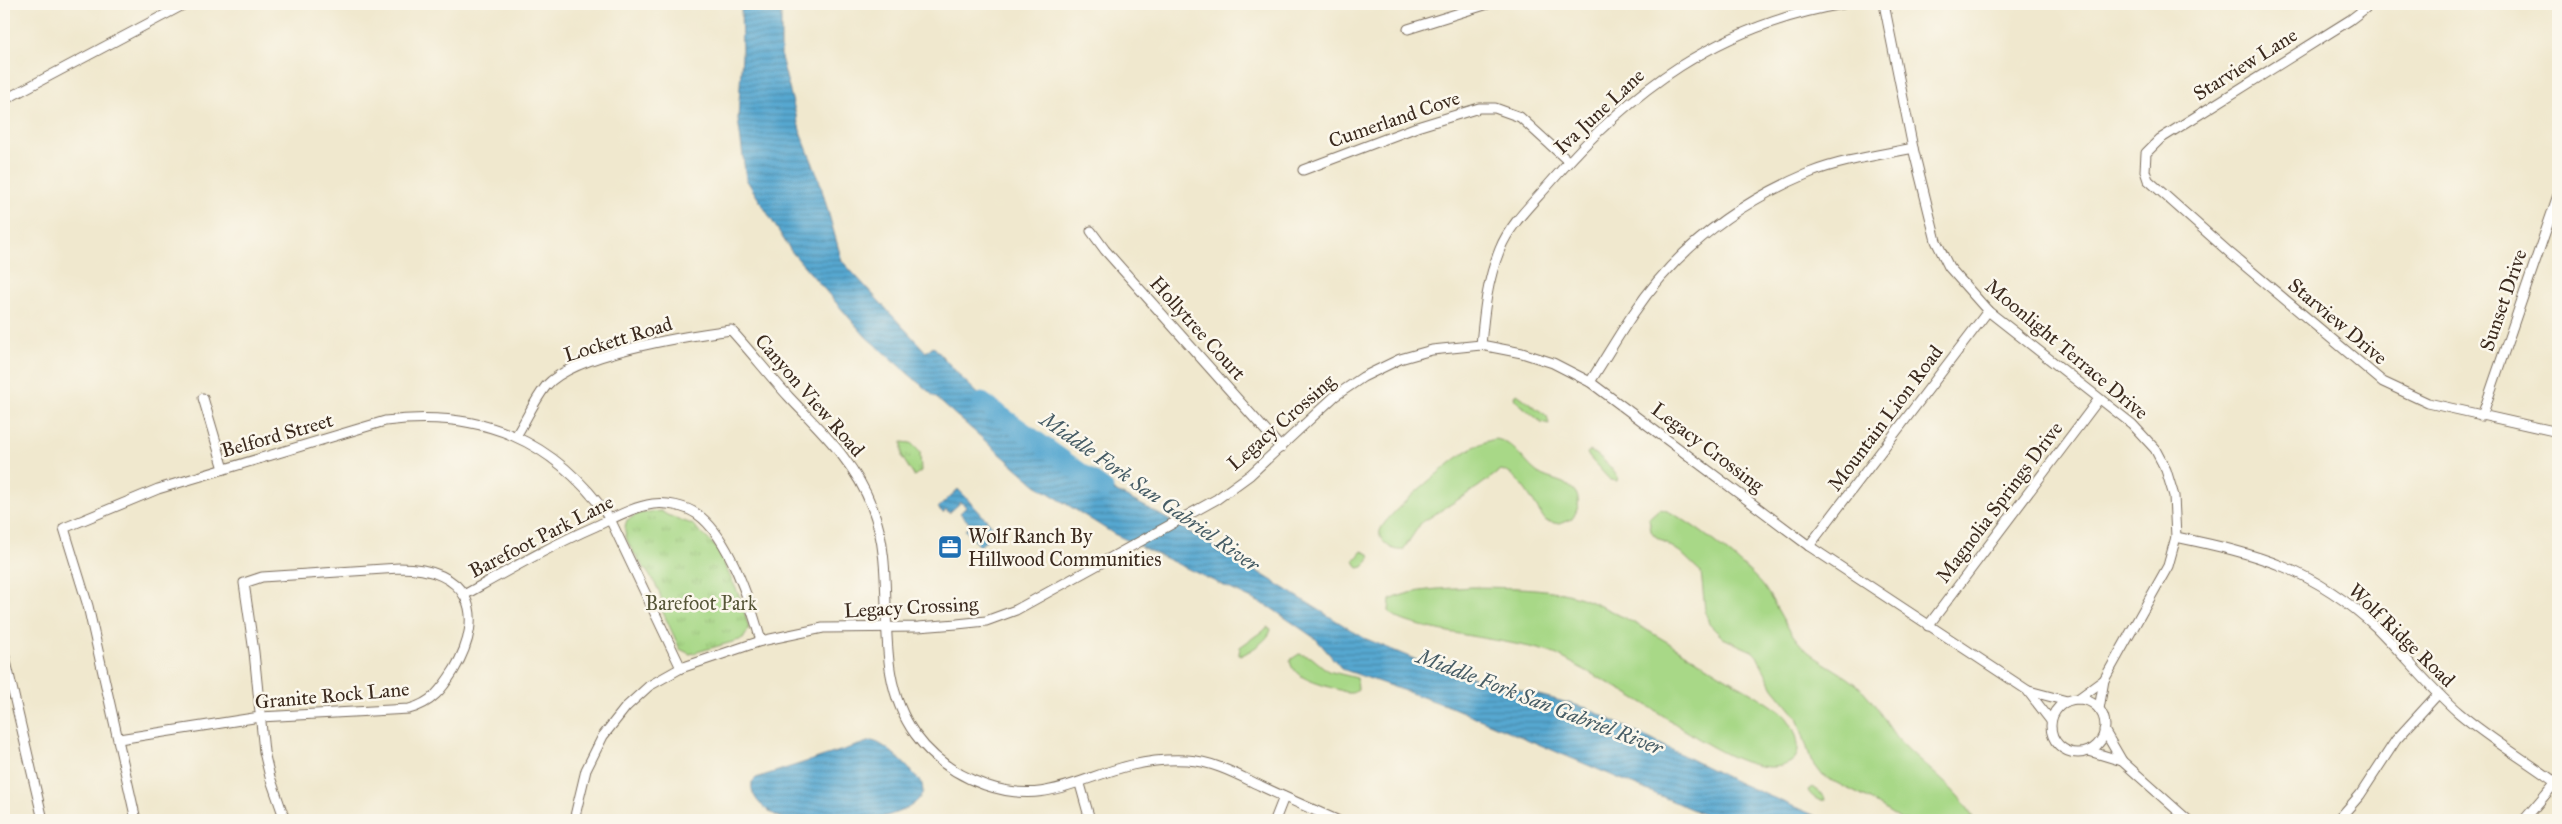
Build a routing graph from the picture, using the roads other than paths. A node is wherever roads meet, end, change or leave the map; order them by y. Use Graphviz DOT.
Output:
graph roads {
  1 [pos="185,4"];
  2 [pos="1488,4"];
  3 [pos="1843,4"];
  4 [pos="1884,4"];
  5 [pos="2371,4"];
  6 [pos="1408,29"];
  7 [pos="4,100"];
  8 [pos="1913,148"];
  9 [pos="1568,161"];
  10 [pos="2144,161"];
  11 [pos="1303,170"];
  12 [pos="2558,195"];
  13 [pos="1091,230"];
  14 [pos="1988,311"];
  15 [pos="731,330"];
  16 [pos="1481,346"];
  17 [pos="1590,382"];
  18 [pos="203,398"];
  19 [pos="2099,399"];
  20 [pos="2482,416"];
  21 [pos="2558,432"];
  22 [pos="516,436"];
  23 [pos="1281,448"];
  24 [pos="224,469"];
  25 [pos="610,519"];
  26 [pos="2176,537"];
  27 [pos="1809,546"];
  28 [pos="464,596"];
  29 [pos="1928,626"];
  30 [pos="886,628"];
  31 [pos="761,641"];
  32 [pos="4,653"];
  33 [pos="681,668"];
  34 [pos="2104,680"];
  35 [pos="2026,690"];
  36 [pos="2438,694"];
  37 [pos="2078,699"];
  38 [pos="2067,701"];
  39 [pos="2099,709"];
  40 [pos="260,717"];
  41 [pos="2051,721"];
  42 [pos="2104,730"];
  43 [pos="119,739"];
  44 [pos="2089,751"];
  45 [pos="2122,761"];
  46 [pos="2557,783"];
  47 [pos="1080,784"];
  48 [pos="1284,797"];
  49 [pos="43,820"];
  50 [pos="136,820"];
  51 [pos="285,820"];
  52 [pos="574,820"];
  53 [pos="1090,820"];
  54 [pos="1274,820"];
  55 [pos="1337,820"];
  56 [pos="2188,820"];
  57 [pos="2338,820"];
  58 [pos="2524,820"];
  1 -- 7 [label="street"];
  2 -- 6 [label="street"];
  3 -- 9 [label="street, Iva June Lane"];
  4 -- 8 [label="street, Moonlight Terrace Drive"];
  5 -- 10 [label="street, Starview Lane"];
  8 -- 14 [label="street, Moonlight Terrace Drive"];
  8 -- 17 [label="street"];
  9 -- 11 [label="street, Cumerland Cove"];
  9 -- 16 [label="street, Iva June Lane"];
  10 -- 20 [label="street, Starview Drive"];
  12 -- 20 [label="street, Sunset Drive"];
  13 -- 23 [label="street, Hollytree Court"];
  14 -- 19 [label="street, Moonlight Terrace Drive"];
  14 -- 27 [label="street, Mountain Lion Road"];
  15 -- 22 [label="street, Lockett Road"];
  15 -- 30 [label="street, Canyon View Road"];
  16 -- 17 [label="street, Legacy Crossing"];
  16 -- 23 [label="street, Legacy Crossing"];
  17 -- 27 [label="street, Legacy Crossing"];
  18 -- 24 [label="street"];
  19 -- 26 [label="street, Moonlight Terrace Drive"];
  19 -- 29 [label="street, Magnolia Springs Drive"];
  20 -- 21 [label="street, Starview Drive"];
  22 -- 24 [label="street, Belford Street"];
  22 -- 25 [label="street, Belford Street"];
  23 -- 30 [label="street, Legacy Crossing"];
  24 -- 43 [label="street, Belford Street"];
  25 -- 28 [label="street, Barefoot Park Lane"];
  25 -- 31 [label="street, Barefoot Park Lane"];
  25 -- 33 [label="street, Belford Street"];
  26 -- 34 [label="street, Moonlight Terrace Drive"];
  26 -- 36 [label="street, Wolf Ridge Road"];
  27 -- 29 [label="street, Legacy Crossing"];
  28 -- 40 [label="street, Granite Rock Lane"];
  28 -- 40 [label="street"];
  29 -- 35 [label="street, Legacy Crossing"];
  30 -- 31 [label="street, Legacy Crossing"];
  30 -- 47 [label="street, Canyon View Road"];
  31 -- 33 [label="street, Legacy Crossing"];
  32 -- 49 [label="street"];
  33 -- 52 [label="street, Legacy Crossing"];
  34 -- 37 [label="street, Moonlight Terrace Drive"];
  34 -- 39 [label="street, Moonlight Terrace Drive"];
  35 -- 38 [label="street, Legacy Crossing"];
  35 -- 41 [label="street, Legacy Crossing"];
  36 -- 46 [label="street, Wolf Ridge Road"];
  36 -- 57 [label="street"];
  37 -- 38 [label="street, Legacy Crossing"];
  37 -- 39 [label="street"];
  38 -- 41 [label="street"];
  39 -- 42 [label="street"];
  40 -- 43 [label="street, Granite Rock Lane"];
  40 -- 51 [label="street"];
  41 -- 44 [label="street, Legacy Crossing"];
  42 -- 44 [label="street"];
  42 -- 45 [label="street"];
  43 -- 50 [label="street, Belford Street"];
  44 -- 45 [label="street"];
  45 -- 56 [label="street"];
  46 -- 58 [label="street"];
  47 -- 48 [label="street, Canyon View Road"];
  47 -- 53 [label="street"];
  48 -- 54 [label="street"];
  48 -- 55 [label="street, Canyon View Road"];
}
